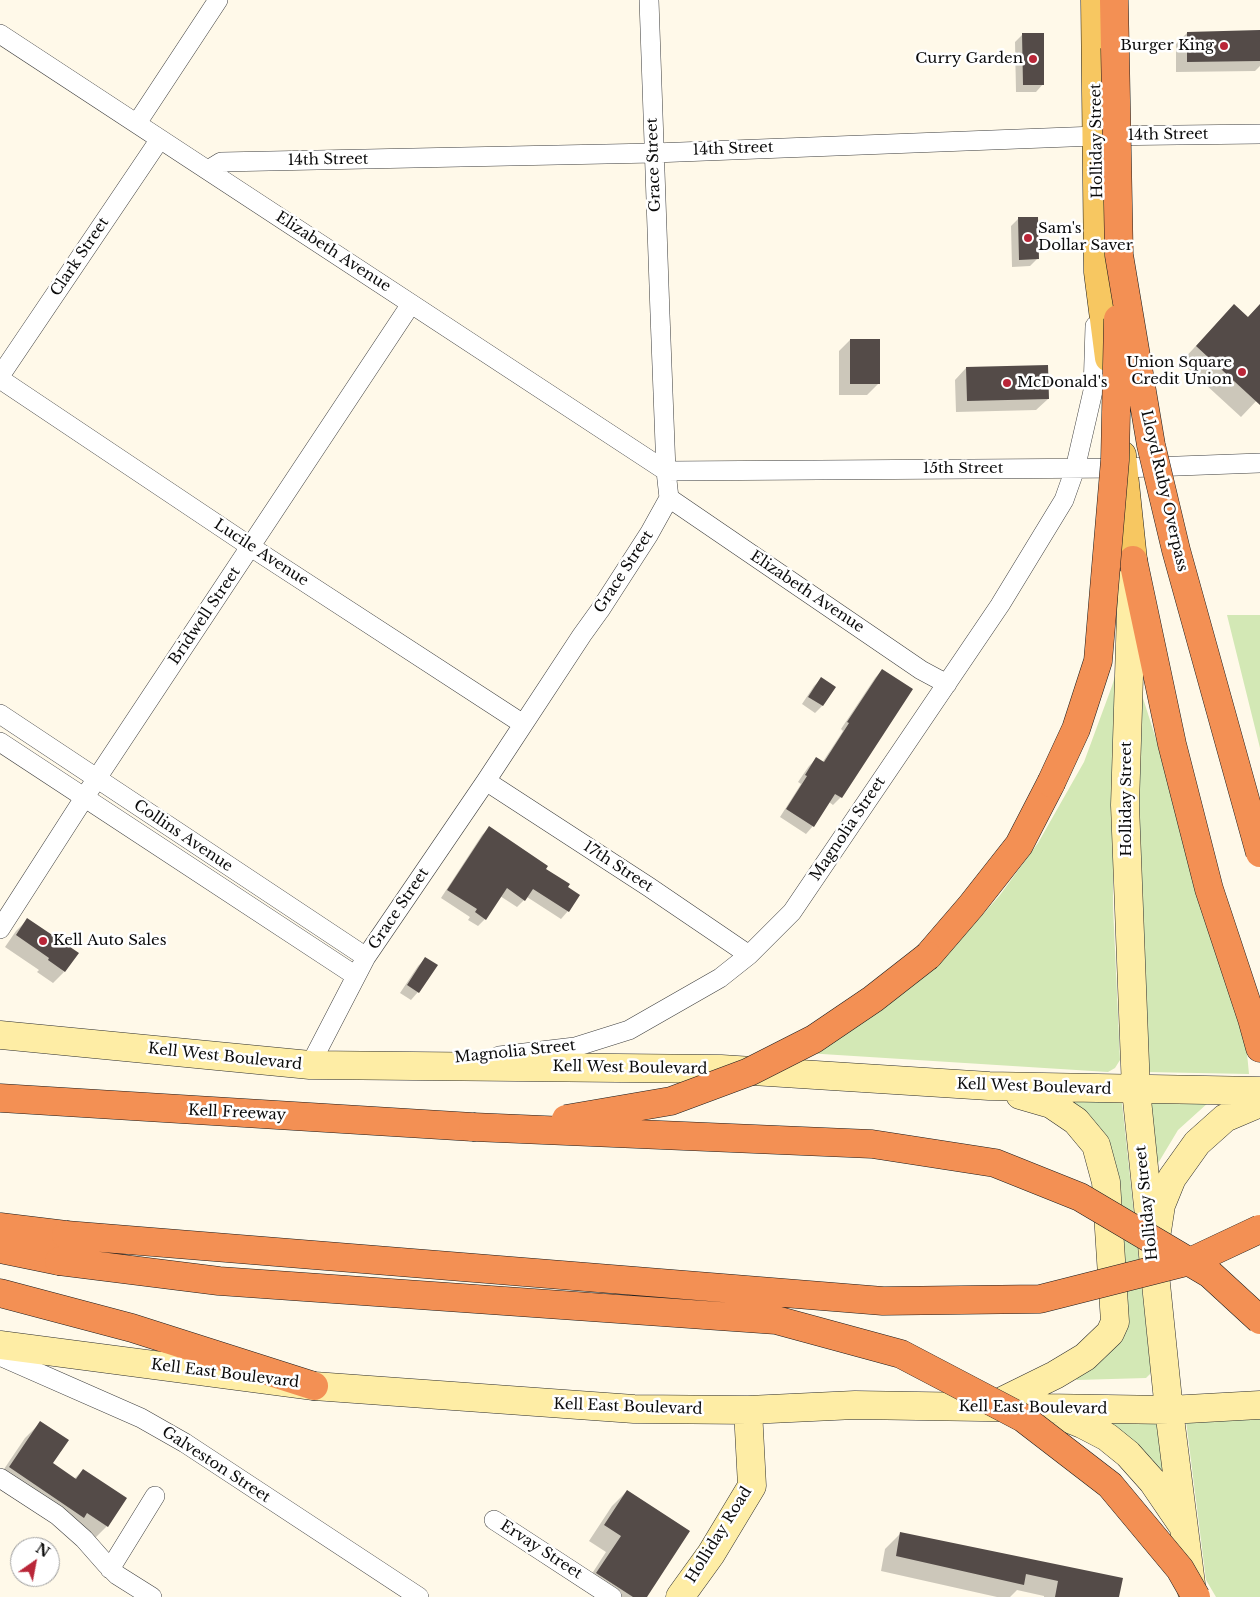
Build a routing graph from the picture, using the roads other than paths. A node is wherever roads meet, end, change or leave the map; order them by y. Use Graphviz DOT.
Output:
graph roads {
  1 [pos="218,0"];
  2 [pos="650,0"];
  3 [pos="1095,0"];
  4 [pos="1114,0"];
  5 [pos="0,34"];
  6 [pos="136,123"];
  7 [pos="1260,134"];
  8 [pos="1096,136"];
  9 [pos="160,139"];
  10 [pos="654,152"];
  11 [pos="208,170"];
  12 [pos="1119,255"];
  13 [pos="1098,272"];
  14 [pos="411,304"];
  15 [pos="0,378"];
  16 [pos="1260,463"];
  17 [pos="1124,468"];
  18 [pos="1075,469"];
  19 [pos="666,471"];
  20 [pos="669,498"];
  21 [pos="250,547"];
  22 [pos="1133,560"];
  23 [pos="947,684"];
  24 [pos="0,714"];
  25 [pos="523,724"];
  26 [pos="0,742"];
  27 [pos="96,778"];
  28 [pos="486,781"];
  29 [pos="84,798"];
  30 [pos="1260,853"];
  31 [pos="0,929"];
  32 [pos="749,955"];
  33 [pos="366,957"];
  34 [pos="356,976"];
  35 [pos="0,1035"];
  36 [pos="1260,1048"];
  37 [pos="310,1065"];
  38 [pos="989,1086"];
  39 [pos="1136,1090"];
  40 [pos="1260,1092"];
  41 [pos="0,1098"];
  42 [pos="1260,1103"];
  43 [pos="473,1126"];
  44 [pos="0,1227"];
  45 [pos="1260,1229"];
  46 [pos="63,1248"];
  47 [pos="0,1249"];
  48 [pos="1153,1262"];
  49 [pos="0,1293"];
  50 [pos="1260,1320"];
  51 [pos="0,1345"];
  52 [pos="0,1356"];
  53 [pos="314,1386"];
  54 [pos="1260,1405"];
  55 [pos="988,1408"];
  56 [pos="1041,1408"];
  57 [pos="748,1410"];
  58 [pos="1169,1410"];
  59 [pos="0,1478"];
  60 [pos="155,1496"];
  61 [pos="494,1520"];
  62 [pos="1184,1526"];
  63 [pos="110,1569"];
  64 [pos="152,1597"];
  65 [pos="419,1597"];
  66 [pos="612,1597"];
  67 [pos="680,1597"];
  68 [pos="1194,1597"];
  1 -- 6 [label="street"];
  2 -- 10 [label="street, Grace Street"];
  3 -- 8 [label="main road, Holliday Street"];
  4 -- 12 [label="highway, Lloyd Ruby Overpass, bridge"];
  5 -- 6 [label="street, Elizabeth Avenue"];
  6 -- 9 [label="street, Elizabeth Avenue"];
  7 -- 8 [label="street, 14th Street"];
  8 -- 10 [label="street, 14th Street"];
  8 -- 13 [label="main road, Holliday Street"];
  9 -- 11 [label="street, Elizabeth Avenue"];
  9 -- 15 [label="street, Clark Street"];
  10 -- 11 [label="street, 14th Street"];
  10 -- 19 [label="street, Grace Street"];
  11 -- 14 [label="street, Elizabeth Avenue"];
  12 -- 30 [label="highway, Lloyd Ruby Overpass, bridge"];
  12 -- 43 [label="highway, bridge"];
  13 -- 17 [label="main road, Holliday Street"];
  13 -- 18 [label="street, Magnolia Street"];
  14 -- 19 [label="street, Elizabeth Avenue"];
  14 -- 21 [label="street, Bridwell Street"];
  15 -- 21 [label="street, Lucile Avenue"];
  16 -- 17 [label="street, 15th Street"];
  17 -- 18 [label="street, 15th Street"];
  17 -- 22 [label="main road, Holliday Street"];
  18 -- 19 [label="street, 15th Street"];
  18 -- 23 [label="street, Magnolia Street"];
  19 -- 20 [label="street, Grace Street"];
  20 -- 23 [label="street, Elizabeth Avenue"];
  20 -- 25 [label="street, Grace Street"];
  21 -- 25 [label="street, Lucile Avenue"];
  21 -- 27 [label="street, Bridwell Street"];
  22 -- 36 [label="highway"];
  22 -- 39 [label="main road, Holliday Street"];
  23 -- 32 [label="street, Magnolia Street"];
  24 -- 27 [label="street, Collins Avenue"];
  25 -- 28 [label="street, Grace Street"];
  26 -- 29 [label="street, Collins Avenue"];
  27 -- 29 [label="street, Bridwell Street"];
  27 -- 33 [label="street, Collins Avenue"];
  28 -- 32 [label="street, 17th Street"];
  28 -- 33 [label="street, Grace Street"];
  29 -- 31 [label="street, Bridwell Street"];
  29 -- 34 [label="street, Collins Avenue"];
  32 -- 37 [label="street, Magnolia Street"];
  33 -- 34 [label="street, Grace Street"];
  34 -- 37 [label="street, Grace Street"];
  35 -- 37 [label="main road, Kell West Boulevard"];
  37 -- 38 [label="main road, Kell West Boulevard"];
  38 -- 39 [label="main road, Kell West Boulevard"];
  38 -- 55 [label="main road"];
  39 -- 40 [label="main road, Kell West Boulevard"];
  39 -- 48 [label="main road, Holliday Street"];
  41 -- 43 [label="highway, Kell Freeway"];
  42 -- 48 [label="main road"];
  43 -- 50 [label="highway, bridge"];
  44 -- 46 [label="highway"];
  45 -- 46 [label="highway, bridge"];
  46 -- 47 [label="highway"];
  46 -- 68 [label="highway, bridge"];
  48 -- 58 [label="main road, Holliday Street"];
  49 -- 53 [label="highway"];
  51 -- 53 [label="main road, Kell East Boulevard"];
  52 -- 65 [label="street, Galveston Street"];
  53 -- 57 [label="main road, Kell East Boulevard"];
  54 -- 58 [label="main road, Kell East Boulevard"];
  55 -- 56 [label="main road, Kell East Boulevard"];
  55 -- 57 [label="main road, Kell East Boulevard"];
  56 -- 58 [label="main road, Kell East Boulevard"];
  56 -- 62 [label="main road"];
  57 -- 67 [label="main road, Holliday Road"];
  58 -- 62 [label="main road, Holliday Street"];
  59 -- 63 [label="street"];
  60 -- 63 [label="street"];
  61 -- 66 [label="street, Ervay Street"];
  62 -- 68 [label="main road, Holliday Street"];
  63 -- 64 [label="street"];
}
